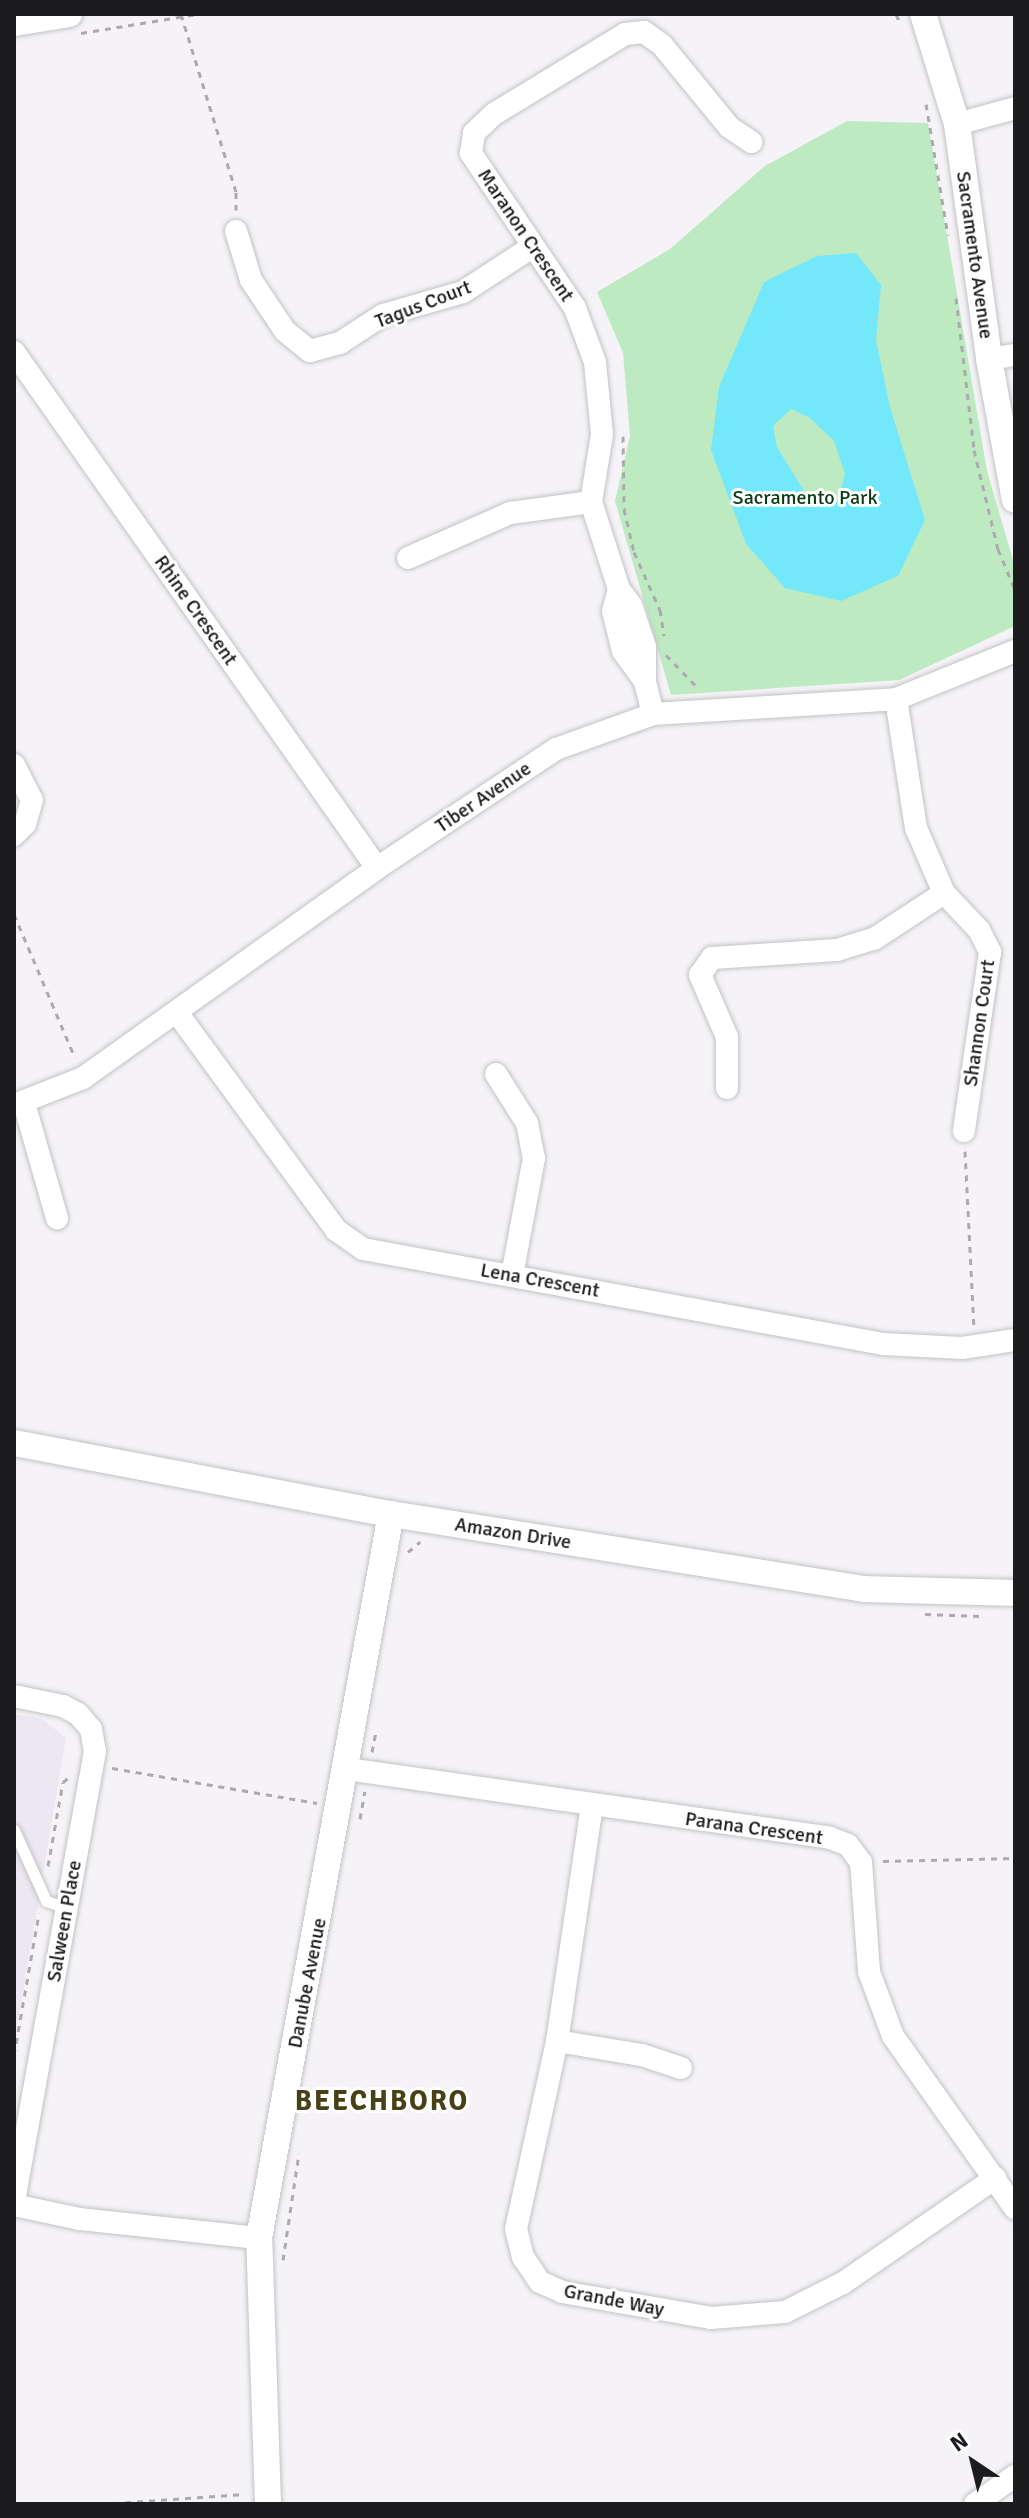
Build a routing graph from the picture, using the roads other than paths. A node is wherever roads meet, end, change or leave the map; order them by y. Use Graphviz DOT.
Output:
graph roads {
  1 [pos="14,23"];
  2 [pos="914,23"];
  3 [pos="70,24"];
  4 [pos="1015,108"];
  5 [pos="957,124"];
  6 [pos="751,142"];
  7 [pos="236,231"];
  8 [pos="532,247"];
  9 [pos="14,352"];
  10 [pos="1015,355"];
  11 [pos="989,359"];
  12 [pos="1015,500"];
  13 [pos="591,502"];
  14 [pos="408,558"];
  15 [pos="1015,651"];
  16 [pos="896,699"];
  17 [pos="653,714"];
  18 [pos="14,765"];
  19 [pos="14,835"];
  20 [pos="377,868"];
  21 [pos="944,893"];
  22 [pos="178,1014"];
  23 [pos="496,1074"];
  24 [pos="727,1088"];
  25 [pos="19,1104"];
  26 [pos="964,1131"];
  27 [pos="57,1218"];
  28 [pos="512,1275"];
  29 [pos="1015,1340"];
  30 [pos="14,1443"];
  31 [pos="391,1514"];
  32 [pos="1015,1593"];
  33 [pos="14,1696"];
  34 [pos="358,1771"];
  35 [pos="592,1805"];
  36 [pos="14,1830"];
  37 [pos="66,1908"];
  38 [pos="557,2041"];
  39 [pos="681,2068"];
  40 [pos="995,2178"];
  41 [pos="14,2199"];
  42 [pos="14,2205"];
  43 [pos="1015,2208"];
  44 [pos="259,2238"];
  45 [pos="1015,2476"];
  46 [pos="268,2498"];
  47 [pos="975,2504"];
  1 -- 3 [label="street"];
  2 -- 5 [label="street, Sacramento Avenue"];
  4 -- 5 [label="street"];
  5 -- 11 [label="street, Sacramento Avenue"];
  6 -- 8 [label="street, Maranon Crescent"];
  7 -- 8 [label="street, Tagus Court"];
  8 -- 13 [label="street, Maranon Crescent"];
  9 -- 20 [label="street, Rhine Crescent"];
  10 -- 11 [label="street"];
  11 -- 12 [label="street, Sacramento Avenue"];
  13 -- 14 [label="street"];
  13 -- 17 [label="street, Maranon Crescent"];
  15 -- 16 [label="street, Tiber Avenue"];
  16 -- 17 [label="street, Tiber Avenue"];
  16 -- 21 [label="street, Shannon Court"];
  17 -- 20 [label="street, Tiber Avenue"];
  18 -- 19 [label="street"];
  20 -- 22 [label="street, Tiber Avenue"];
  21 -- 24 [label="street"];
  21 -- 26 [label="street, Shannon Court"];
  22 -- 25 [label="street, Tiber Avenue"];
  22 -- 28 [label="street, Lena Crescent"];
  23 -- 28 [label="street"];
  25 -- 27 [label="street"];
  28 -- 29 [label="street, Lena Crescent"];
  30 -- 31 [label="street, Amazon Drive"];
  31 -- 32 [label="street, Amazon Drive"];
  31 -- 34 [label="street, Danube Avenue"];
  33 -- 37 [label="street, Salween Place"];
  34 -- 35 [label="street, Parana Crescent"];
  34 -- 44 [label="street, Danube Avenue"];
  35 -- 38 [label="street, Grande Way"];
  35 -- 40 [label="street, Parana Crescent"];
  36 -- 37 [label="lane"];
  37 -- 41 [label="street, Salween Place"];
  38 -- 39 [label="street"];
  38 -- 40 [label="street, Grande Way"];
  40 -- 43 [label="street"];
  42 -- 44 [label="street"];
  44 -- 46 [label="street, Danube Avenue"];
  45 -- 47 [label="street"];
}
